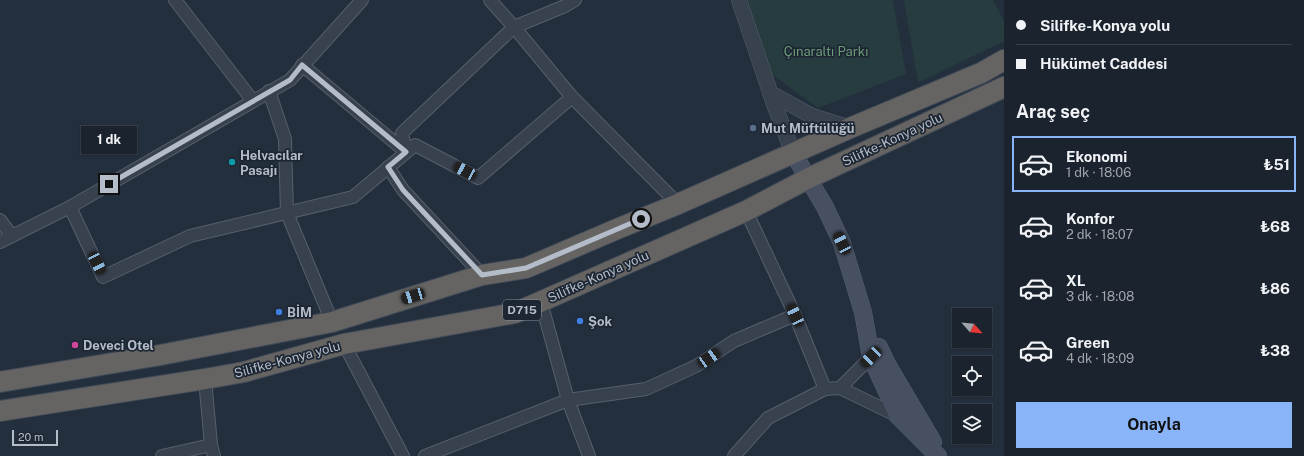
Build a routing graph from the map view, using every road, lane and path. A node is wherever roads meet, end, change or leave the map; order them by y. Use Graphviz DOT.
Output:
graph roads {
  1 [pos="174,0"];
  2 [pos="362,0"];
  3 [pos="490,0"];
  4 [pos="575,0"];
  5 [pos="739,0"];
  6 [pos="514,27"];
  7 [pos="1004,60"];
  8 [pos="302,65"];
  9 [pos="1004,87"];
  10 [pos="270,91"];
  11 [pos="770,93"];
  12 [pos="572,97"];
  13 [pos="253,101"];
  14 [pos="850,128"];
  15 [pos="406,152"];
  16 [pos="793,153"];
  17 [pos="388,167"];
  18 [pos="809,178"];
  19 [pos="678,204"];
  20 [pos="70,206"];
  21 [pos="746,211"];
  22 [pos="288,213"];
  23 [pos="0,220"];
  24 [pos="12,236"];
  25 [pos="0,242"];
  26 [pos="482,275"];
  27 [pos="541,302"];
  28 [pos="863,312"];
  29 [pos="795,315"];
  30 [pos="332,322"];
  31 [pos="344,344"];
  32 [pos="871,357"];
  33 [pos="204,379"];
  34 [pos="0,382"];
  35 [pos="840,388"];
  36 [pos="825,389"];
  37 [pos="568,400"];
  38 [pos="0,411"];
  39 [pos="898,416"];
  40 [pos="213,451"];
  41 [pos="162,456"];
  42 [pos="403,456"];
  43 [pos="425,456"];
  44 [pos="589,456"];
  45 [pos="734,456"];
  46 [pos="940,456"];
  1 -- 13 [label="street"];
  2 -- 8 [label="street"];
  3 -- 6 [label="street"];
  4 -- 6 [label="street"];
  5 -- 11 [label="street"];
  6 -- 12 [label="street"];
  6 -- 15 [label="street"];
  7 -- 14 [label="highway, Silifke-Konya yolu"];
  8 -- 10 [label="street"];
  8 -- 15 [label="street"];
  9 -- 18 [label="highway, Silifke-Konya yolu / D715"];
  10 -- 13 [label="street"];
  10 -- 22 [label="street"];
  11 -- 14 [label="street"];
  11 -- 16 [label="street"];
  12 -- 15 [label="street"];
  12 -- 19 [label="street"];
  13 -- 20 [label="street"];
  14 -- 16 [label="highway, Silifke-Konya yolu"];
  15 -- 17 [label="street"];
  16 -- 18 [label="main road"];
  16 -- 19 [label="highway, Silifke-Konya yolu"];
  17 -- 22 [label="street"];
  17 -- 26 [label="street"];
  18 -- 21 [label="highway, Silifke-Konya yolu / D715"];
  18 -- 28 [label="main road"];
  19 -- 26 [label="highway, Silifke-Konya yolu"];
  20 -- 22 [label="street"];
  20 -- 24 [label="street"];
  21 -- 27 [label="highway, Silifke-Konya yolu / D715"];
  21 -- 29 [label="street"];
  22 -- 30 [label="street"];
  23 -- 24 [label="street"];
  24 -- 25 [label="street"];
  26 -- 30 [label="highway, Silifke-Konya yolu"];
  27 -- 31 [label="highway, Silifke-Konya yolu / D715"];
  27 -- 37 [label="street"];
  28 -- 32 [label="main road"];
  28 -- 46 [label="main road"];
  29 -- 36 [label="street"];
  29 -- 37 [label="street"];
  30 -- 34 [label="highway, Silifke-Konya yolu"];
  31 -- 33 [label="highway, Silifke-Konya yolu / D715"];
  31 -- 42 [label="street"];
  32 -- 35 [label="street"];
  32 -- 39 [label="main road"];
  33 -- 38 [label="highway, Silifke-Konya yolu / D715"];
  33 -- 40 [label="street"];
  35 -- 36 [label="street"];
  35 -- 39 [label="street"];
  36 -- 45 [label="street"];
  37 -- 43 [label="street"];
  37 -- 44 [label="street"];
  39 -- 46 [label="main road"];
  40 -- 41 [label="street"];
}
